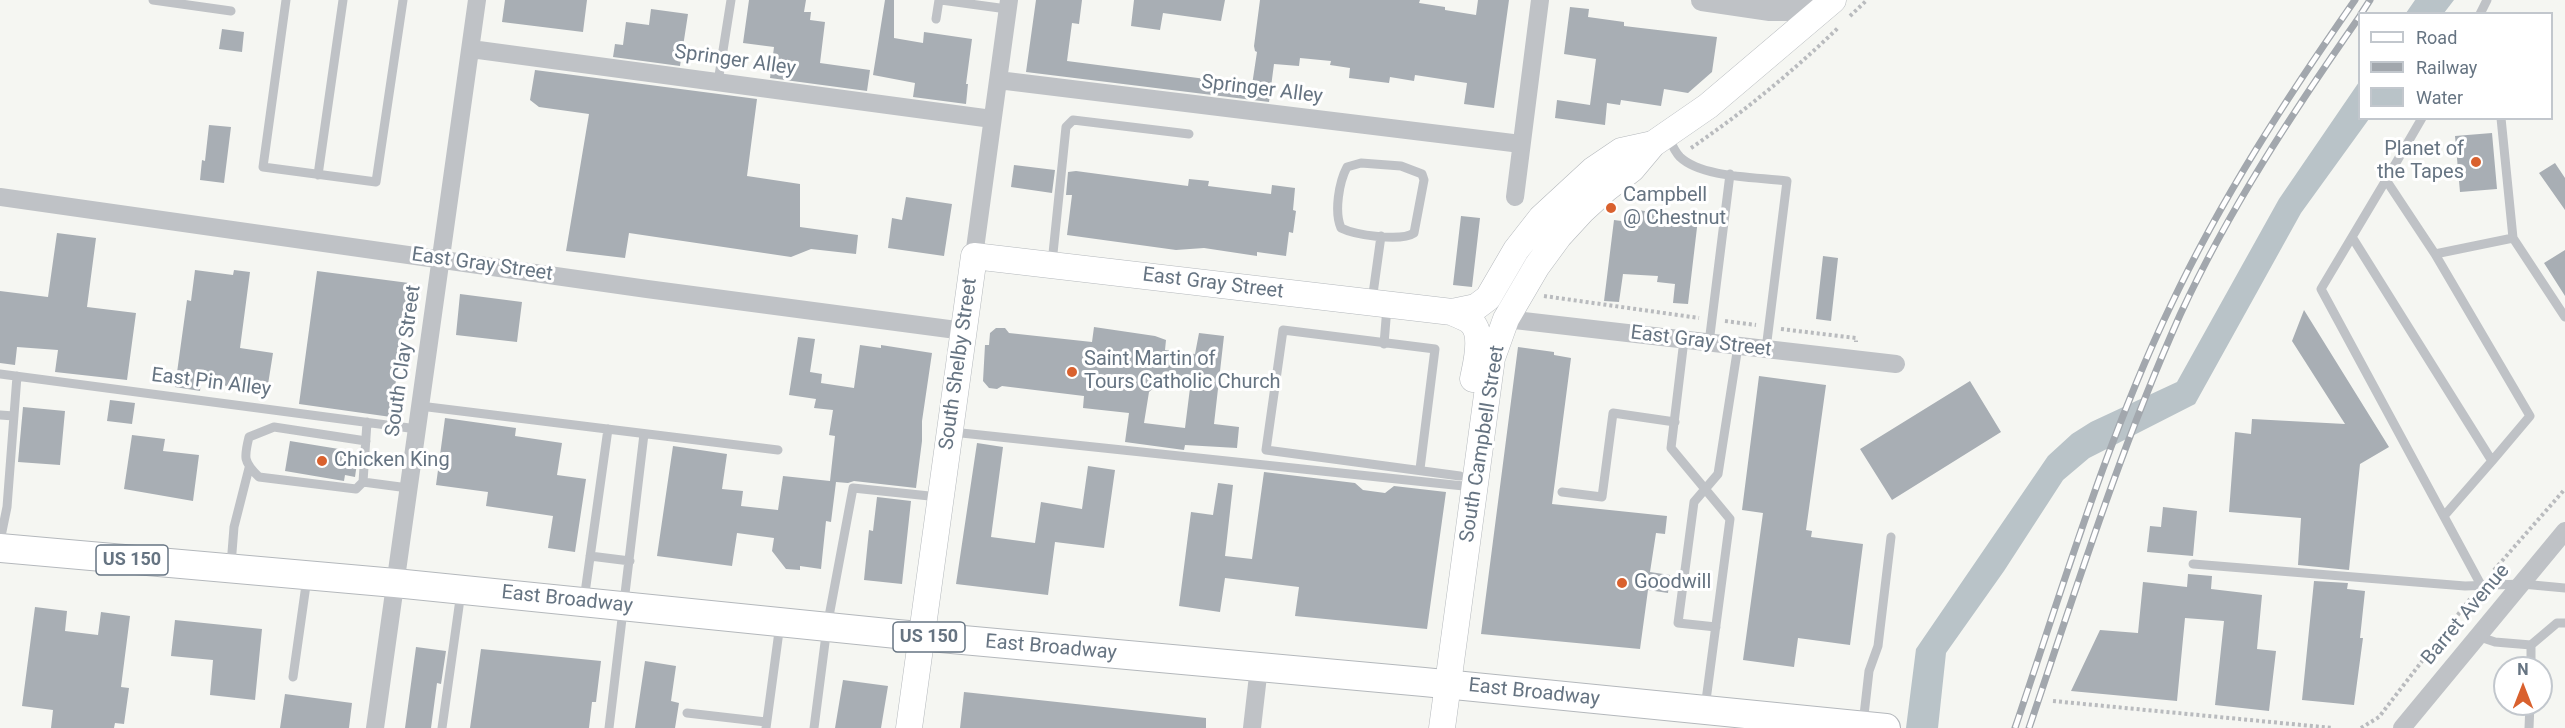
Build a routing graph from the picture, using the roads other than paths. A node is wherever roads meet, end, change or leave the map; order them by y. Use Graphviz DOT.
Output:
graph roads {
  1 [pos="153,0"];
  2 [pos="286,0"];
  3 [pos="343,0"];
  4 [pos="403,0"];
  5 [pos="477,0"];
  6 [pos="731,0"];
  7 [pos="940,0"];
  8 [pos="1540,0"];
  9 [pos="1702,0"];
  10 [pos="213,4"];
  11 [pos="1008,4"];
  12 [pos="1827,5"];
  13 [pos="231,11"];
  14 [pos="936,19"];
  15 [pos="471,49"];
  16 [pos="998,80"];
  17 [pos="718,82"];
  18 [pos="992,119"];
  19 [pos="2421,120"];
  20 [pos="2501,120"];
  21 [pos="1189,134"];
  22 [pos="1521,144"];
  23 [pos="1666,145"];
  24 [pos="1730,174"];
  25 [pos="318,175"];
  26 [pos="2386,180"];
  27 [pos="0,197"];
  28 [pos="1515,197"];
  29 [pos="1381,236"];
  30 [pos="2352,237"];
  31 [pos="2513,238"];
  32 [pos="2435,254"];
  33 [pos="974,256"];
  34 [pos="441,259"];
  35 [pos="1052,265"];
  36 [pos="1380,304"];
  37 [pos="1452,312"];
  38 [pos="2565,317"];
  39 [pos="1506,319"];
  40 [pos="964,331"];
  41 [pos="1684,340"];
  42 [pos="1709,343"];
  43 [pos="1384,344"];
  44 [pos="1738,346"];
  45 [pos="1766,349"];
  46 [pos="1896,364"];
  47 [pos="0,374"];
  48 [pos="17,376"];
  49 [pos="420,406"];
  50 [pos="0,415"];
  51 [pos="14,416"];
  52 [pos="367,422"];
  53 [pos="1675,422"];
  54 [pos="417,429"];
  55 [pos="608,429"];
  56 [pos="950,432"];
  57 [pos="644,434"];
  58 [pos="366,441"];
  59 [pos="0,444"];
  60 [pos="12,445"];
  61 [pos="778,450"];
  62 [pos="2492,461"];
  63 [pos="5,462"];
  64 [pos="249,468"];
  65 [pos="1420,469"];
  66 [pos="4,482"];
  67 [pos="363,482"];
  68 [pos="1464,483"];
  69 [pos="408,488"];
  70 [pos="1706,488"];
  71 [pos="1562,492"];
  72 [pos="940,497"];
  73 [pos="2444,516"];
  74 [pos="2565,531"];
  75 [pos="1891,537"];
  76 [pos="0,542"];
  77 [pos="0,548"];
  78 [pos="590,556"];
  79 [pos="630,561"];
  80 [pos="2193,564"];
  81 [pos="231,569"];
  82 [pos="308,576"];
  83 [pos="395,583"];
  84 [pos="2522,584"];
  85 [pos="2481,585"];
  86 [pos="2565,588"];
  87 [pos="461,590"];
  88 [pos="583,602"];
  89 [pos="625,606"];
  90 [pos="781,622"];
  91 [pos="2565,623"];
  92 [pos="827,627"];
  93 [pos="1716,627"];
  94 [pos="921,636"];
  95 [pos="2477,636"];
  96 [pos="2531,645"];
  97 [pos="2531,656"];
  98 [pos="1259,667"];
  99 [pos="293,676"];
  100 [pos="1448,685"];
  101 [pos="1691,712"];
  102 [pos="687,713"];
  103 [pos="1803,724"];
  104 [pos="766,725"];
  105 [pos="1875,727"];
  106 [pos="375,728"];
  107 [pos="442,728"];
  108 [pos="609,728"];
  109 [pos="814,728"];
  110 [pos="909,728"];
  111 [pos="1252,728"];
  112 [pos="1442,728"];
  113 [pos="2402,728"];
  1 -- 10 [label="lane"];
  2 -- 25 [label="lane"];
  3 -- 25 [label="lane"];
  4 -- 25 [label="lane"];
  5 -- 15 [label="street, South Clay Street"];
  6 -- 17 [label="lane"];
  7 -- 11 [label="lane"];
  7 -- 14 [label="lane"];
  8 -- 22 [label="street"];
  9 -- 12 [label="street"];
  10 -- 13 [label="lane"];
  11 -- 16 [label="street, South Shelby Street"];
  12 -- 23 [label="main road"];
  15 -- 17 [label="street, Springer Alley"];
  15 -- 34 [label="street, South Clay Street"];
  16 -- 18 [label="street, South Shelby Street"];
  16 -- 22 [label="street, Springer Alley"];
  17 -- 18 [label="street, Springer Alley"];
  18 -- 33 [label="street, South Shelby Street"];
  19 -- 26 [label="lane"];
  20 -- 31 [label="lane"];
  21 -- 35 [label="lane"];
  22 -- 28 [label="street"];
  23 -- 24 [label="lane"];
  23 -- 37 [label="main road"];
  23 -- 39 [label="main road, South Campbell Street"];
  24 -- 42 [label="lane"];
  24 -- 45 [label="lane"];
  26 -- 30 [label="lane"];
  26 -- 32 [label="lane"];
  27 -- 34 [label="street, East Gray Street"];
  29 -- 29 [label="lane"];
  29 -- 36 [label="lane"];
  30 -- 62 [label="lane"];
  30 -- 73 [label="lane"];
  31 -- 32 [label="lane"];
  31 -- 38 [label="lane"];
  32 -- 62 [label="lane"];
  33 -- 35 [label="main road, East Gray Street"];
  33 -- 40 [label="main road, South Shelby Street"];
  34 -- 40 [label="street, East Gray Street"];
  34 -- 49 [label="street, South Clay Street"];
  35 -- 36 [label="main road, East Gray Street"];
  36 -- 37 [label="main road, East Gray Street"];
  36 -- 43 [label="lane"];
  37 -- 68 [label="main road, South Campbell Street"];
  39 -- 41 [label="street, East Gray Street"];
  39 -- 68 [label="main road, South Campbell Street"];
  40 -- 56 [label="main road, South Shelby Street"];
  41 -- 42 [label="street, East Gray Street"];
  41 -- 53 [label="lane"];
  42 -- 44 [label="street, East Gray Street"];
  43 -- 65 [label="lane"];
  43 -- 65 [label="lane"];
  44 -- 45 [label="street, East Gray Street"];
  44 -- 70 [label="lane"];
  45 -- 46 [label="street, East Gray Street"];
  47 -- 48 [label="lane, East Pin Alley"];
  48 -- 51 [label="lane"];
  48 -- 52 [label="lane, East Pin Alley"];
  49 -- 54 [label="street, South Clay Street"];
  49 -- 55 [label="lane"];
  50 -- 51 [label="lane"];
  51 -- 60 [label="lane"];
  52 -- 54 [label="lane, East Pin Alley"];
  52 -- 58 [label="lane"];
  53 -- 70 [label="lane"];
  53 -- 71 [label="lane"];
  54 -- 69 [label="street, South Clay Street"];
  55 -- 57 [label="lane"];
  55 -- 78 [label="lane"];
  56 -- 68 [label="lane"];
  56 -- 72 [label="main road, South Shelby Street"];
  57 -- 61 [label="lane"];
  57 -- 79 [label="lane"];
  58 -- 64 [label="lane"];
  58 -- 67 [label="lane"];
  59 -- 60 [label="lane"];
  60 -- 63 [label="lane"];
  62 -- 73 [label="lane"];
  63 -- 66 [label="lane"];
  64 -- 67 [label="lane"];
  64 -- 81 [label="lane"];
  65 -- 68 [label="lane"];
  66 -- 76 [label="lane"];
  67 -- 69 [label="lane"];
  68 -- 100 [label="main road, South Campbell Street"];
  69 -- 83 [label="street, South Clay Street"];
  70 -- 93 [label="lane"];
  70 -- 93 [label="lane"];
  72 -- 92 [label="lane"];
  72 -- 94 [label="main road, South Shelby Street"];
  73 -- 85 [label="lane"];
  74 -- 84 [label="street, Barret Avenue"];
  75 -- 105 [label="lane"];
  77 -- 81 [label="main road, East Broadway / US 150"];
  78 -- 79 [label="lane"];
  78 -- 88 [label="lane"];
  79 -- 89 [label="lane"];
  80 -- 85 [label="lane"];
  81 -- 82 [label="main road, East Broadway / US 150"];
  82 -- 83 [label="main road, East Broadway / US 150"];
  82 -- 99 [label="lane"];
  83 -- 87 [label="main road, East Broadway / US 150"];
  83 -- 106 [label="street, South Clay Street"];
  84 -- 85 [label="lane"];
  84 -- 86 [label="lane"];
  84 -- 95 [label="street, Barret Avenue"];
  87 -- 88 [label="main road, East Broadway / US 150"];
  87 -- 107 [label="lane"];
  88 -- 89 [label="main road, East Broadway / US 150"];
  89 -- 90 [label="main road, East Broadway / US 150"];
  89 -- 108 [label="lane"];
  90 -- 92 [label="main road, East Broadway / US 150"];
  90 -- 104 [label="lane"];
  91 -- 96 [label="lane"];
  92 -- 94 [label="main road, East Broadway / US 150"];
  92 -- 109 [label="lane"];
  93 -- 101 [label="lane"];
  94 -- 98 [label="main road, East Broadway / US 150"];
  94 -- 110 [label="main road, South Shelby Street"];
  95 -- 96 [label="lane"];
  95 -- 113 [label="street, Barret Avenue"];
  96 -- 97 [label="lane"];
  98 -- 100 [label="main road, East Broadway / US 150"];
  98 -- 111 [label="street"];
  100 -- 101 [label="main road, East Broadway / US 150"];
  100 -- 112 [label="main road, South Campbell Street"];
  101 -- 103 [label="main road, East Broadway / US 150"];
  102 -- 104 [label="lane"];
  103 -- 105 [label="main road, East Broadway / US 150"];
}
